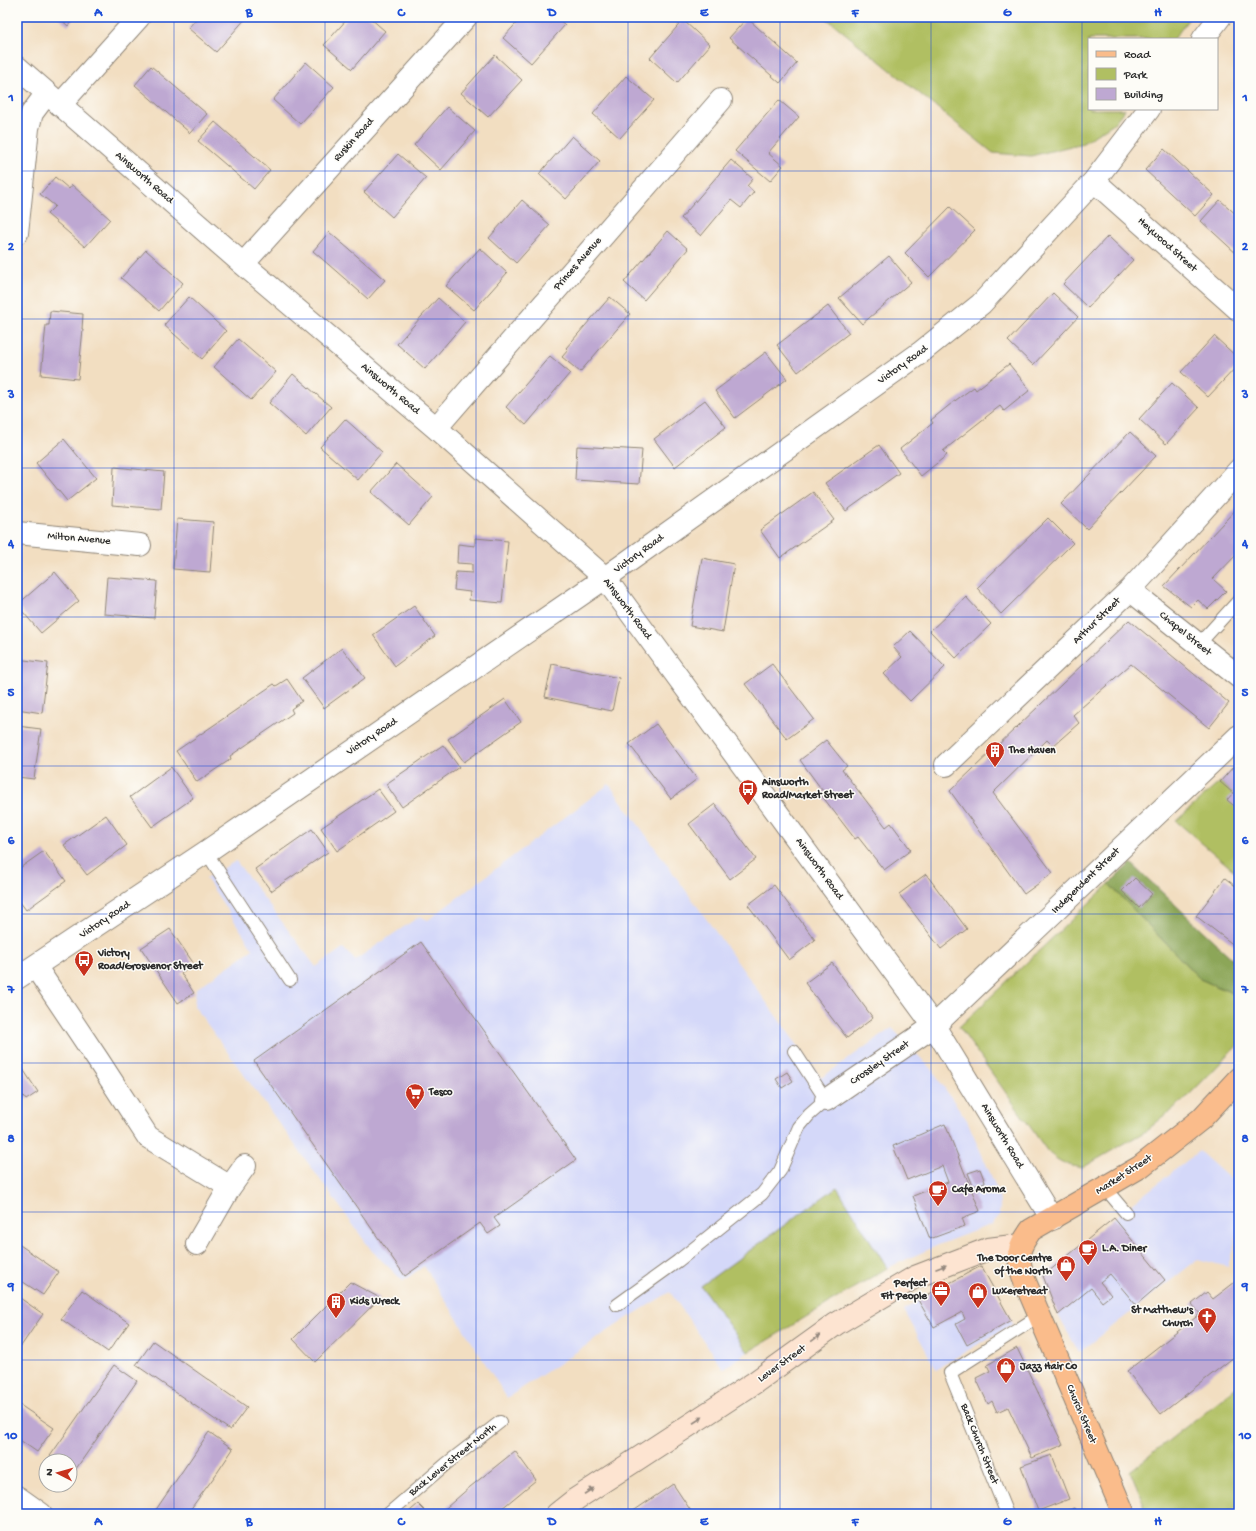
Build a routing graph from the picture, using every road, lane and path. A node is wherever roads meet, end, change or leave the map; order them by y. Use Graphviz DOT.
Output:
graph roads {
  1 [pos="139,17"];
  2 [pos="466,17"];
  3 [pos="1220,17"];
  4 [pos="1204,38"];
  5 [pos="17,67"];
  6 [pos="53,99"];
  7 [pos="721,100"];
  8 [pos="1149,110"];
  9 [pos="1094,181"];
  10 [pos="17,233"];
  11 [pos="243,264"];
  12 [pos="1239,310"];
  13 [pos="436,428"];
  14 [pos="1239,470"];
  15 [pos="17,533"];
  16 [pos="140,545"];
  17 [pos="605,578"];
  18 [pos="1130,590"];
  19 [pos="1239,600"];
  20 [pos="1198,645"];
  21 [pos="1239,677"];
  22 [pos="1239,736"];
  23 [pos="946,765"];
  24 [pos="206,852"];
  25 [pos="26,972"];
  26 [pos="290,980"];
  27 [pos="934,1026"];
  28 [pos="794,1051"];
  29 [pos="1239,1078"];
  30 [pos="826,1100"];
  31 [pos="245,1166"];
  32 [pos="230,1187"];
  33 [pos="1105,1188"];
  34 [pos="1126,1213"];
  35 [pos="1052,1219"];
  36 [pos="197,1244"];
  37 [pos="1021,1245"];
  38 [pos="617,1306"];
  39 [pos="1039,1316"];
  40 [pos="500,1422"];
  41 [pos="17,1497"];
  42 [pos="41,1514"];
  43 [pos="388,1514"];
  44 [pos="558,1514"];
  45 [pos="1007,1514"];
  46 [pos="1124,1514"];
  1 -- 6 [label="street"];
  2 -- 11 [label="street, Ruskin Road"];
  3 -- 4 [label="street"];
  5 -- 6 [label="street, Ainsworth Road"];
  6 -- 10 [label="street"];
  6 -- 11 [label="street, Ainsworth Road"];
  7 -- 13 [label="street, Princes Avenue"];
  8 -- 9 [label="street, Victory Road"];
  9 -- 12 [label="street, Heywood Street"];
  9 -- 17 [label="street, Victory Road"];
  11 -- 13 [label="street, Ainsworth Road"];
  13 -- 17 [label="street, Ainsworth Road"];
  14 -- 18 [label="street, Arthur Street"];
  15 -- 16 [label="street, Milton Avenue"];
  17 -- 24 [label="street, Victory Road"];
  17 -- 27 [label="street, Ainsworth Road"];
  18 -- 20 [label="street, Chapel Street"];
  18 -- 23 [label="street, Arthur Street"];
  19 -- 20 [label="lane"];
  20 -- 21 [label="street, Chapel Street"];
  22 -- 27 [label="street, Independent Street"];
  24 -- 25 [label="street, Victory Road"];
  24 -- 26 [label="lane"];
  25 -- 32 [label="street"];
  27 -- 30 [label="street, Crossley Street"];
  27 -- 35 [label="street, Ainsworth Road"];
  28 -- 30 [label="lane"];
  29 -- 33 [label="main road, Market Street"];
  30 -- 38 [label="lane"];
  31 -- 32 [label="street"];
  32 -- 36 [label="street"];
  33 -- 34 [label="lane"];
  33 -- 35 [label="main road, Market Street"];
  35 -- 37 [label="main road, Market Street"];
  37 -- 39 [label="main road, Church Street"];
  44 -- 37 [label="main road, Lever Street, one-way"];
  39 -- 45 [label="lane, Back Church Street"];
  39 -- 46 [label="main road, Church Street"];
  40 -- 43 [label="lane, Back Lever Street North"];
  41 -- 42 [label="street"];
}
